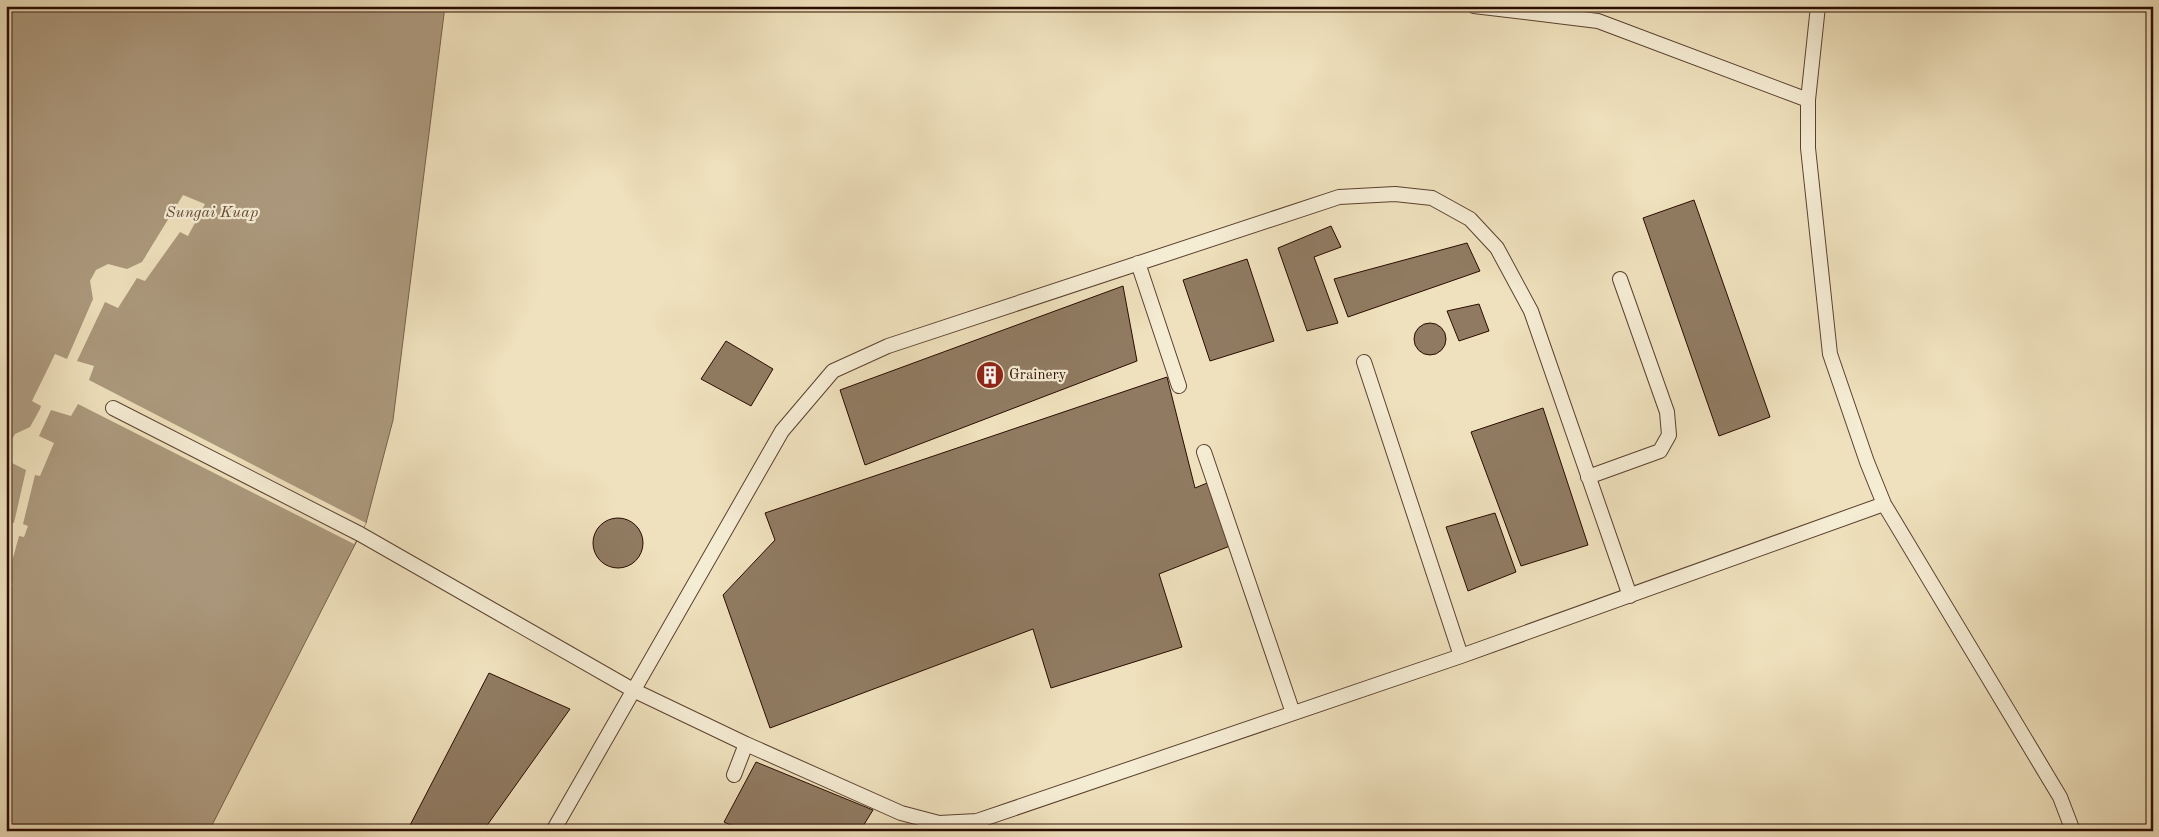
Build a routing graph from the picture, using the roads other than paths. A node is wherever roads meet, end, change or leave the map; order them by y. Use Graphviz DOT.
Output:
graph roads {
  1 [pos="1474,6"];
  2 [pos="1818,6"];
  3 [pos="1808,100"];
  4 [pos="1138,263"];
  5 [pos="1620,280"];
  6 [pos="1364,362"];
  7 [pos="1179,386"];
  8 [pos="113,408"];
  9 [pos="1204,452"];
  10 [pos="1588,477"];
  11 [pos="1884,504"];
  12 [pos="1630,596"];
  13 [pos="1462,656"];
  14 [pos="633,690"];
  15 [pos="1293,713"];
  16 [pos="746,744"];
  17 [pos="734,775"];
  18 [pos="553,831"];
  19 [pos="2073,831"];
  1 -- 3 [label="lane"];
  2 -- 3 [label="lane"];
  3 -- 11 [label="lane"];
  4 -- 7 [label="lane"];
  4 -- 10 [label="lane"];
  4 -- 14 [label="lane"];
  5 -- 10 [label="lane"];
  6 -- 13 [label="lane"];
  8 -- 14 [label="lane"];
  9 -- 15 [label="lane"];
  10 -- 12 [label="lane"];
  11 -- 12 [label="lane"];
  11 -- 19 [label="lane"];
  12 -- 13 [label="lane"];
  13 -- 15 [label="lane"];
  14 -- 16 [label="lane"];
  14 -- 18 [label="lane"];
  15 -- 16 [label="lane"];
  16 -- 17 [label="lane"];
}
